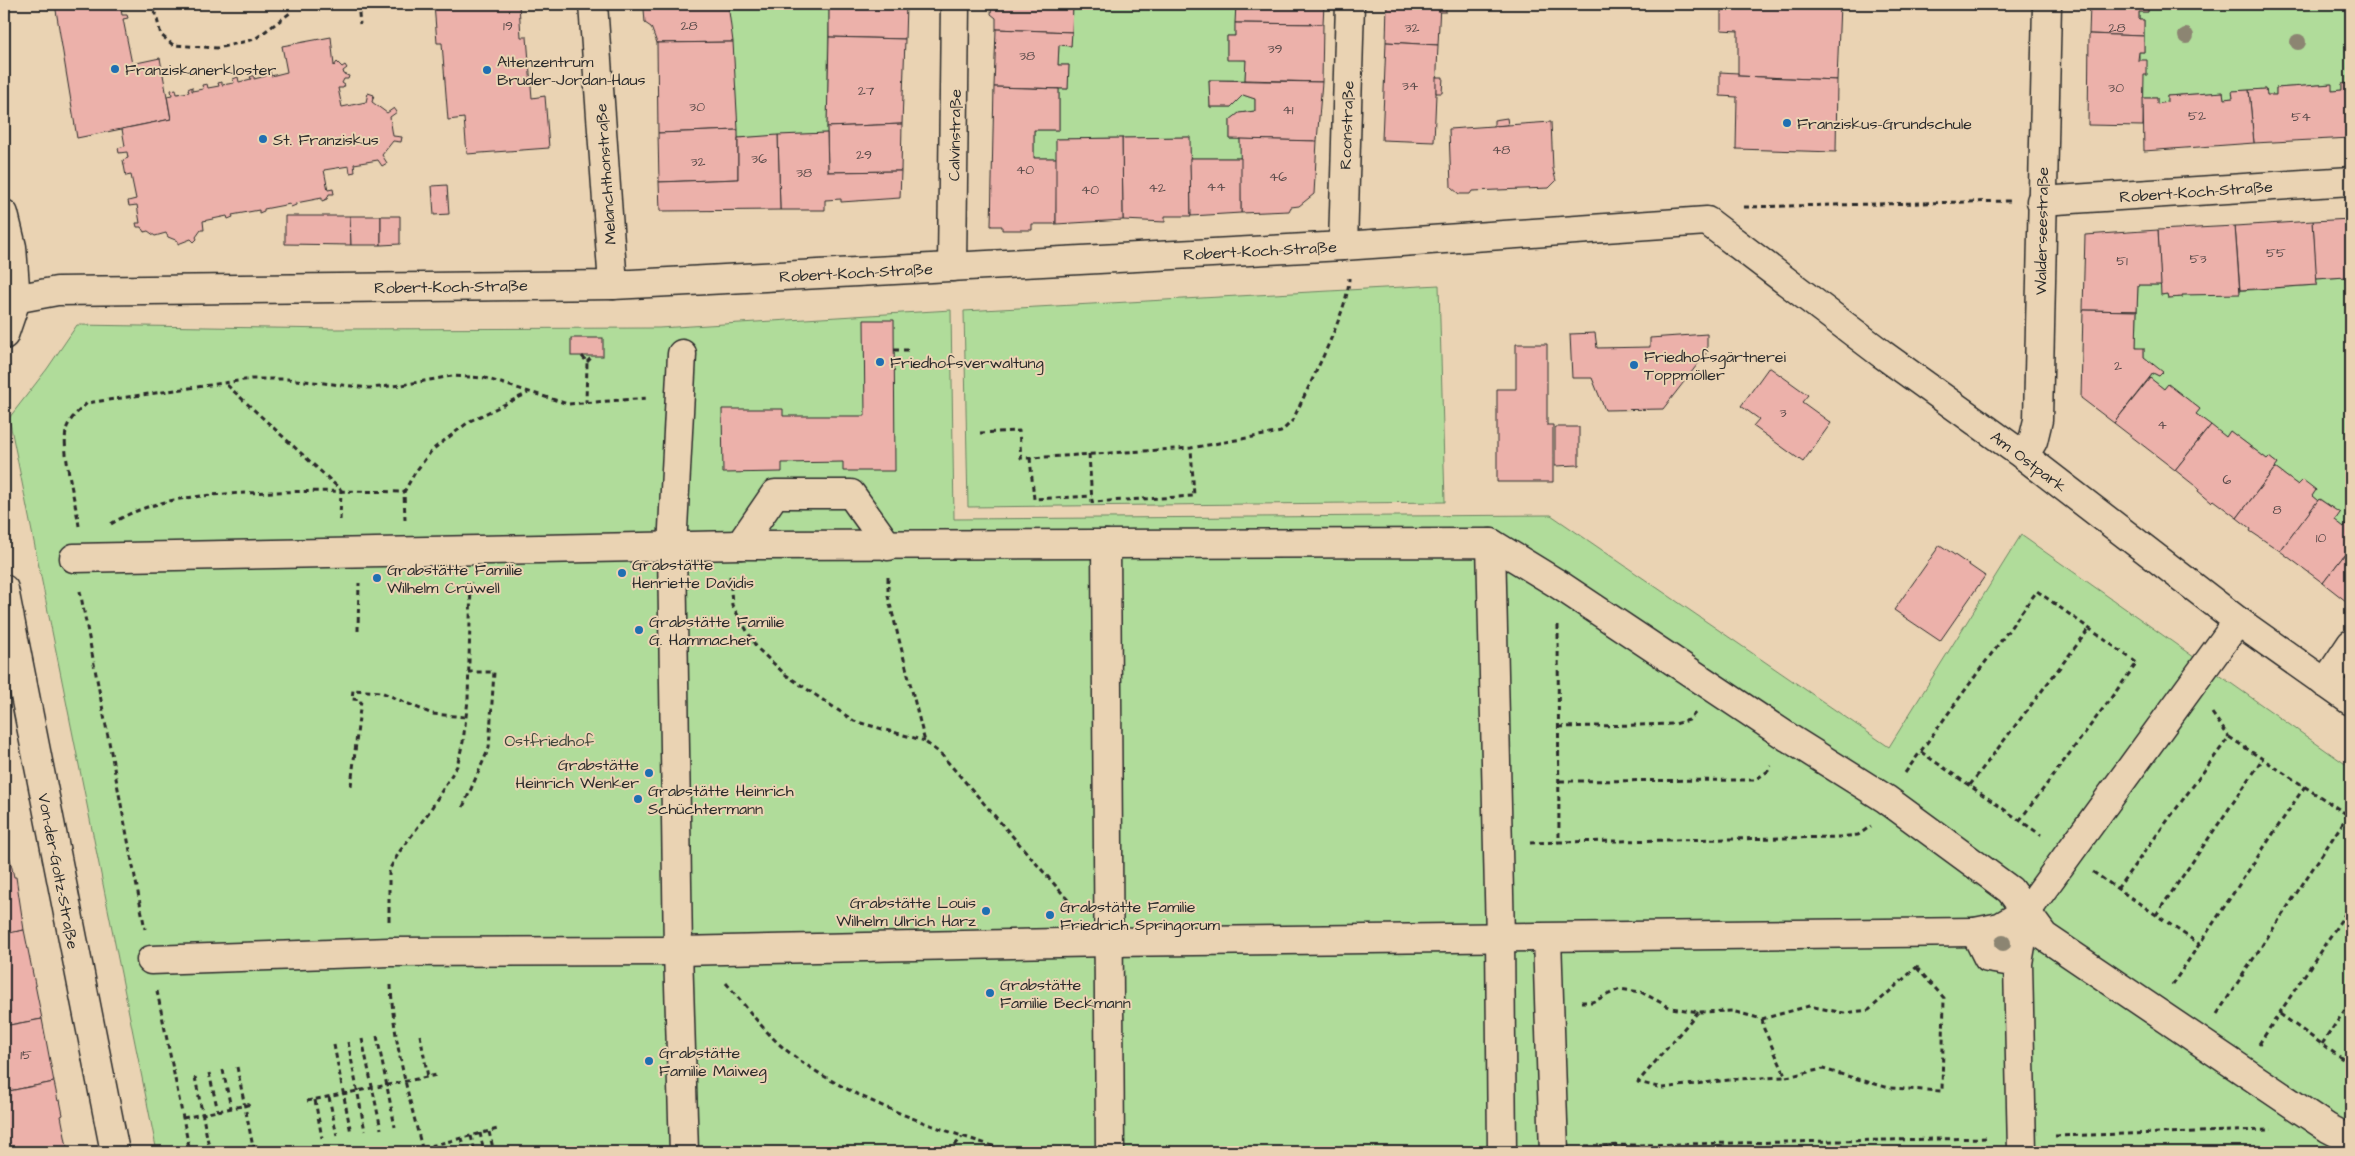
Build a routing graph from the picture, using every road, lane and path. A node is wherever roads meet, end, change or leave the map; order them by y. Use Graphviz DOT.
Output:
graph roads {
  1 [pos="148,4"];
  2 [pos="358,4"];
  3 [pos="593,4"];
  4 [pos="955,4"];
  5 [pos="1350,4"];
  6 [pos="2046,4"];
  7 [pos="290,13"];
  8 [pos="360,24"];
  9 [pos="2351,180"];
  10 [pos="2028,201"];
  11 [pos="1739,207"];
  12 [pos="4,214"];
  13 [pos="1707,221"];
  14 [pos="1343,246"];
  15 [pos="952,267"];
  16 [pos="613,285"];
  17 [pos="1349,291"];
  18 [pos="10,301"];
  19 [pos="4,335"];
  20 [pos="894,350"];
  21 [pos="908,350"];
  22 [pos="682,354"];
  23 [pos="582,356"];
  24 [pos="593,356"];
  25 [pos="587,362"];
  26 [pos="226,385"];
  27 [pos="529,392"];
  28 [pos="680,397"];
  29 [pos="586,403"];
  30 [pos="980,433"];
  31 [pos="1191,448"];
  32 [pos="1089,454"];
  33 [pos="2024,456"];
  34 [pos="1030,458"];
  35 [pos="341,490"];
  36 [pos="404,492"];
  37 [pos="1092,496"];
  38 [pos="1491,543"];
  39 [pos="1106,544"];
  40 [pos="740,545"];
  41 [pos="888,546"];
  42 [pos="672,548"];
  43 [pos="472,551"];
  44 [pos="406,552"];
  45 [pos="359,553"];
  46 [pos="74,558"];
  47 [pos="730,575"];
  48 [pos="1558,584"];
  49 [pos="4,589"];
  50 [pos="2238,621"];
  51 [pos="2089,629"];
  52 [pos="358,631"];
  53 [pos="2351,644"];
  54 [pos="469,672"];
  55 [pos="1712,687"];
  56 [pos="2342,689"];
  57 [pos="466,716"];
  58 [pos="1559,727"];
  59 [pos="1789,738"];
  60 [pos="925,742"];
  61 [pos="1921,752"];
  62 [pos="2263,759"];
  63 [pos="1560,781"];
  64 [pos="1970,785"];
  65 [pos="351,786"];
  66 [pos="2305,786"];
  67 [pos="1886,799"];
  68 [pos="463,807"];
  69 [pos="2350,816"];
  70 [pos="2020,820"];
  71 [pos="2067,854"];
  72 [pos="2117,889"];
  73 [pos="2351,905"];
  74 [pos="2027,911"];
  75 [pos="2156,916"];
  76 [pos="1938,932"];
  77 [pos="1975,932"];
  78 [pos="1500,938"];
  79 [pos="1548,938"];
  80 [pos="1109,942"];
  81 [pos="2199,944"];
  82 [pos="678,951"];
  83 [pos="390,952"];
  84 [pos="151,960"];
  85 [pos="2018,963"];
  86 [pos="1917,968"];
  87 [pos="719,978"];
  88 [pos="2351,1001"];
  89 [pos="1550,1002"];
  90 [pos="2155,1010"];
  91 [pos="1699,1012"];
  92 [pos="2280,1014"];
  93 [pos="1762,1018"];
  94 [pos="420,1035"];
  95 [pos="377,1036"];
  96 [pos="362,1039"];
  97 [pos="2200,1040"];
  98 [pos="348,1042"];
  99 [pos="2322,1044"];
  100 [pos="334,1045"];
  101 [pos="2351,1065"];
  102 [pos="237,1067"];
  103 [pos="2242,1069"];
  104 [pos="223,1070"];
  105 [pos="209,1073"];
  106 [pos="437,1075"];
  107 [pos="195,1077"];
  108 [pos="428,1077"];
  109 [pos="1786,1077"];
  110 [pos="404,1082"];
  111 [pos="387,1086"];
  112 [pos="372,1088"];
  113 [pos="358,1091"];
  114 [pos="344,1094"];
  115 [pos="329,1096"];
  116 [pos="315,1100"];
  117 [pos="307,1101"];
  118 [pos="252,1104"];
  119 [pos="245,1106"];
  120 [pos="231,1108"];
  121 [pos="218,1111"];
  122 [pos="203,1114"];
  123 [pos="183,1118"];
  124 [pos="395,1127"];
  125 [pos="381,1129"];
  126 [pos="498,1129"];
  127 [pos="2274,1130"];
  128 [pos="365,1131"];
  129 [pos="489,1132"];
  130 [pos="351,1134"];
  131 [pos="480,1134"];
  132 [pos="337,1136"];
  133 [pos="471,1136"];
  134 [pos="962,1137"];
  135 [pos="322,1138"];
  136 [pos="462,1138"];
  137 [pos="2351,1140"];
  138 [pos="261,1145"];
  139 [pos="2022,1145"];
  140 [pos="253,1147"];
  141 [pos="1554,1149"];
  142 [pos="422,1150"];
  143 [pos="114,1152"];
  144 [pos="190,1152"];
  145 [pos="210,1152"];
  146 [pos="226,1152"];
  147 [pos="466,1152"];
  148 [pos="475,1152"];
  149 [pos="484,1152"];
  150 [pos="494,1152"];
  151 [pos="684,1152"];
  152 [pos="949,1152"];
  153 [pos="1013,1152"];
  154 [pos="1110,1152"];
  155 [pos="1502,1152"];
  1 -- 7 [label="path"];
  2 -- 8 [label="path"];
  3 -- 16 [label="street, Melanchthonstraße"];
  4 -- 15 [label="street, Calvinstraße"];
  5 -- 14 [label="street, Roonstraße"];
  6 -- 10 [label="street, Walderseestraße"];
  9 -- 10 [label="street, Robert-Koch-Straße"];
  10 -- 11 [label="path"];
  10 -- 33 [label="street, Walderseestraße"];
  12 -- 18 [label="street"];
  13 -- 14 [label="street, Robert-Koch-Straße"];
  13 -- 33 [label="street, Am Ostpark"];
  14 -- 15 [label="street, Robert-Koch-Straße"];
  15 -- 16 [label="street, Robert-Koch-Straße"];
  16 -- 18 [label="street, Robert-Koch-Straße"];
  17 -- 31 [label="path"];
  18 -- 19 [label="street"];
  20 -- 21 [label="path"];
  22 -- 28 [label="street"];
  23 -- 25 [label="path"];
  24 -- 25 [label="path"];
  25 -- 29 [label="path"];
  26 -- 27 [label="path"];
  26 -- 35 [label="path"];
  26 -- 46 [label="path"];
  27 -- 29 [label="path"];
  27 -- 36 [label="path"];
  28 -- 29 [label="path"];
  28 -- 42 [label="street"];
  30 -- 34 [label="path"];
  31 -- 32 [label="path"];
  31 -- 37 [label="path"];
  32 -- 34 [label="path"];
  32 -- 37 [label="path"];
  33 -- 50 [label="street, Am Ostpark"];
  34 -- 37 [label="path"];
  35 -- 36 [label="path"];
  35 -- 46 [label="path"];
  36 -- 44 [label="path"];
  38 -- 39 [label="street"];
  38 -- 48 [label="street"];
  38 -- 78 [label="street"];
  39 -- 41 [label="street"];
  39 -- 80 [label="street"];
  40 -- 41 [label="street"];
  40 -- 41 [label="street"];
  40 -- 42 [label="street"];
  41 -- 60 [label="path"];
  42 -- 43 [label="street"];
  42 -- 82 [label="street"];
  43 -- 44 [label="street"];
  43 -- 54 [label="path"];
  44 -- 45 [label="street"];
  45 -- 46 [label="street"];
  45 -- 52 [label="path"];
  46 -- 84 [label="path"];
  47 -- 60 [label="path"];
  48 -- 55 [label="street"];
  48 -- 58 [label="path"];
  49 -- 143 [label="street, Von-der-Goltz-Straße"];
  50 -- 56 [label="street, Am Ostpark"];
  50 -- 71 [label="street"];
  51 -- 61 [label="path"];
  51 -- 64 [label="path"];
  51 -- 70 [label="path"];
  53 -- 56 [label="street"];
  54 -- 57 [label="path"];
  54 -- 68 [label="path"];
  55 -- 58 [label="path"];
  55 -- 59 [label="street"];
  57 -- 65 [label="path"];
  57 -- 83 [label="path"];
  58 -- 63 [label="path"];
  59 -- 63 [label="path"];
  59 -- 67 [label="street"];
  60 -- 80 [label="path"];
  61 -- 64 [label="path"];
  61 -- 67 [label="path"];
  62 -- 66 [label="path"];
  62 -- 72 [label="path"];
  62 -- 75 [label="path"];
  63 -- 67 [label="path"];
  64 -- 70 [label="path"];
  66 -- 69 [label="path"];
  66 -- 81 [label="path"];
  67 -- 74 [label="street"];
  69 -- 97 [label="path"];
  70 -- 71 [label="path"];
  71 -- 72 [label="path"];
  71 -- 74 [label="street"];
  72 -- 75 [label="path"];
  73 -- 92 [label="path"];
  74 -- 77 [label="street"];
  74 -- 85 [label="street"];
  74 -- 90 [label="street"];
  75 -- 81 [label="path"];
  76 -- 77 [label="street"];
  76 -- 79 [label="street"];
  76 -- 86 [label="path"];
  77 -- 85 [label="street"];
  78 -- 79 [label="street"];
  78 -- 80 [label="street"];
  78 -- 155 [label="street"];
  79 -- 89 [label="street"];
  80 -- 82 [label="street"];
  80 -- 154 [label="street"];
  81 -- 90 [label="path"];
  82 -- 83 [label="street"];
  82 -- 151 [label="street"];
  83 -- 84 [label="street"];
  83 -- 110 [label="path"];
  84 -- 123 [label="path"];
  85 -- 139 [label="street"];
  86 -- 93 [label="path"];
  86 -- 109 [label="path"];
  87 -- 134 [label="path"];
  88 -- 99 [label="path"];
  89 -- 91 [label="path"];
  89 -- 141 [label="street"];
  90 -- 97 [label="street"];
  91 -- 93 [label="path"];
  91 -- 109 [label="path"];
  92 -- 99 [label="path"];
  92 -- 103 [label="path"];
  93 -- 109 [label="path"];
  94 -- 108 [label="path"];
  95 -- 111 [label="path"];
  96 -- 112 [label="path"];
  97 -- 103 [label="street"];
  98 -- 113 [label="path"];
  99 -- 101 [label="path"];
  100 -- 114 [label="path"];
  102 -- 119 [label="path"];
  103 -- 137 [label="street"];
  104 -- 120 [label="path"];
  105 -- 121 [label="path"];
  106 -- 108 [label="path"];
  107 -- 122 [label="path"];
  108 -- 110 [label="path"];
  110 -- 111 [label="path"];
  110 -- 142 [label="path"];
  111 -- 112 [label="path"];
  111 -- 124 [label="path"];
  112 -- 113 [label="path"];
  112 -- 125 [label="path"];
  113 -- 114 [label="path"];
  113 -- 128 [label="path"];
  114 -- 115 [label="path"];
  114 -- 130 [label="path"];
  115 -- 116 [label="path"];
  115 -- 132 [label="path"];
  116 -- 117 [label="path"];
  116 -- 135 [label="path"];
  118 -- 119 [label="path"];
  119 -- 120 [label="path"];
  119 -- 140 [label="path"];
  120 -- 121 [label="path"];
  121 -- 122 [label="path"];
  122 -- 123 [label="path"];
  122 -- 145 [label="path"];
  123 -- 144 [label="path"];
  126 -- 129 [label="path"];
  127 -- 139 [label="path"];
  129 -- 131 [label="path"];
  129 -- 150 [label="path"];
  131 -- 133 [label="path"];
  131 -- 149 [label="path"];
  133 -- 136 [label="path"];
  133 -- 148 [label="path"];
  134 -- 152 [label="path"];
  134 -- 153 [label="path"];
  136 -- 142 [label="path"];
  136 -- 147 [label="path"];
  138 -- 140 [label="path"];
  139 -- 141 [label="path"];
  140 -- 146 [label="path"];
}
